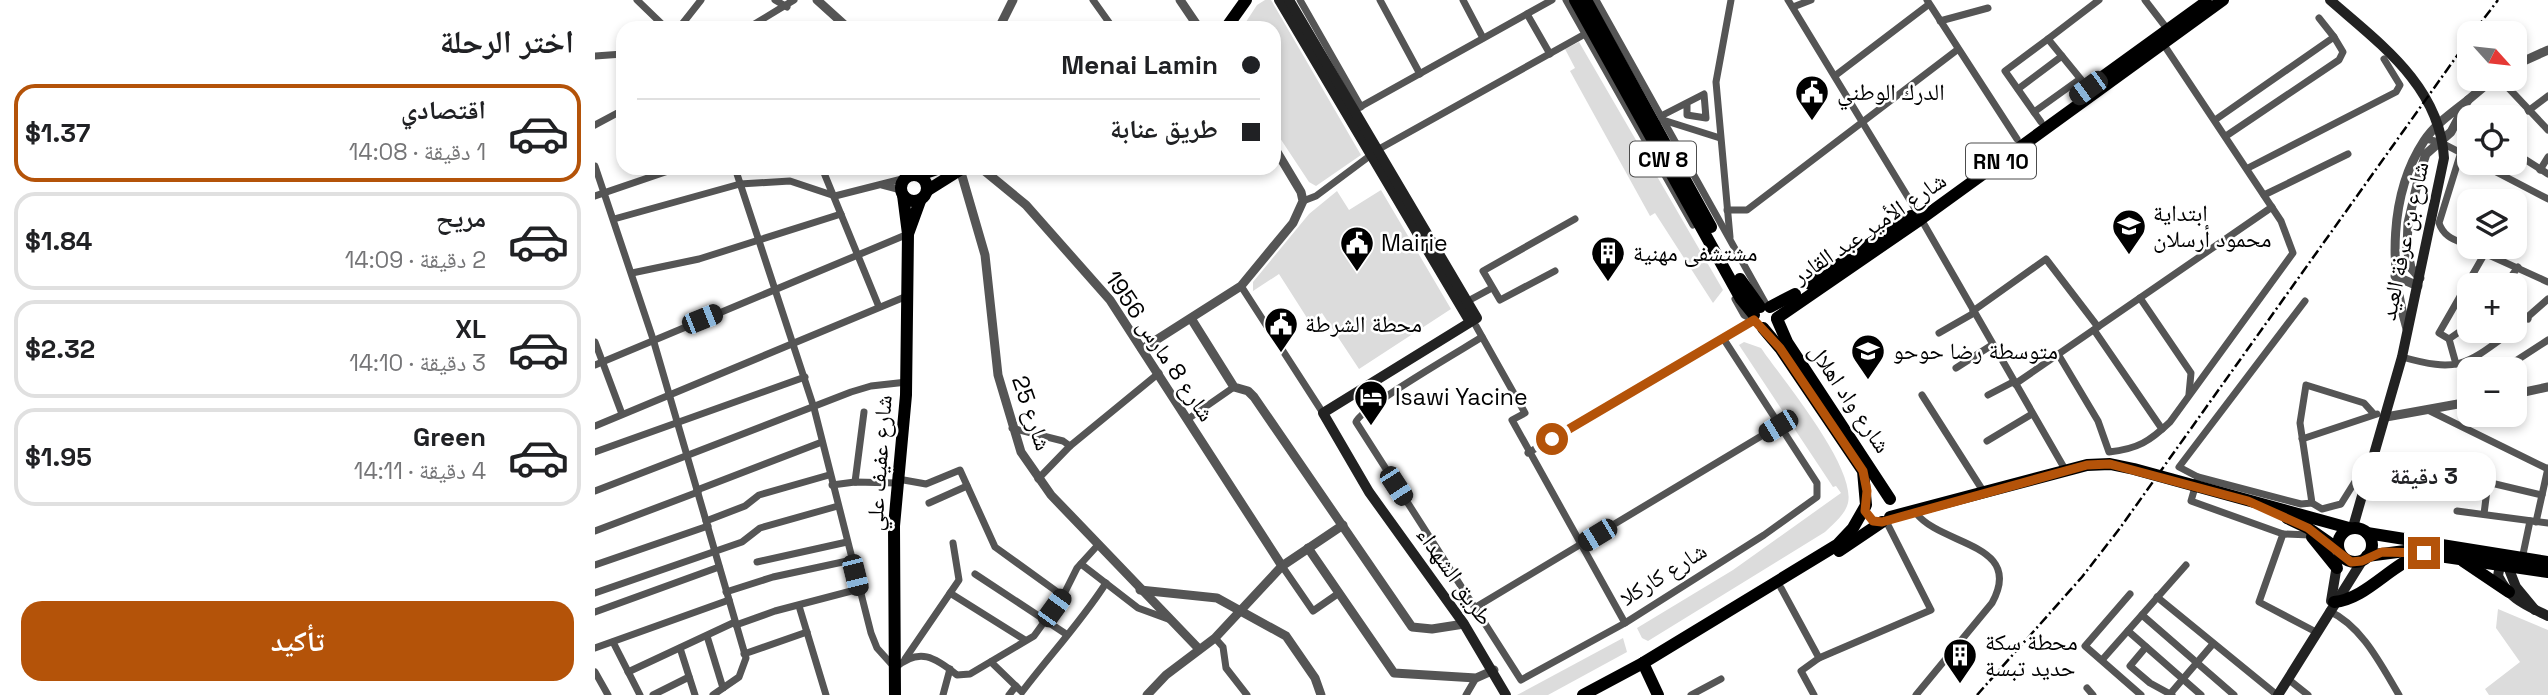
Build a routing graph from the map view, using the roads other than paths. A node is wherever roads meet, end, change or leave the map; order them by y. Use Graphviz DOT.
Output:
graph roads {
  1 [pos="637,0"];
  2 [pos="701,0"];
  3 [pos="775,0"];
  4 [pos="794,0"];
  5 [pos="817,0"];
  6 [pos="1013,0"];
  7 [pos="1093,0"];
  8 [pos="1179,0"];
  9 [pos="1239,0"];
  10 [pos="1246,0"];
  11 [pos="1279,0"];
  12 [pos="1289,0"];
  13 [pos="1300,0"];
  14 [pos="1380,0"];
  15 [pos="1463,0"];
  16 [pos="1552,0"];
  17 [pos="1566,0"];
  18 [pos="1576,0"];
  19 [pos="1586,0"];
  20 [pos="1596,0"];
  21 [pos="1731,0"];
  22 [pos="1811,0"];
  23 [pos="2099,0"];
  24 [pos="2145,0"];
  25 [pos="2209,0"];
  26 [pos="2223,0"];
  27 [pos="2330,0"];
  28 [pos="1928,3"];
  29 [pos="646,4"];
  30 [pos="1791,4"];
  31 [pos="787,7"];
  32 [pos="1988,8"];
  33 [pos="1527,14"];
  34 [pos="2319,18"];
  35 [pos="660,21"];
  36 [pos="684,21"];
  37 [pos="761,21"];
  38 [pos="840,21"];
  39 [pos="1002,21"];
  40 [pos="1108,21"];
  41 [pos="1194,21"];
  42 [pos="1224,21"];
  43 [pos="1231,21"];
  44 [pos="1940,21"];
  45 [pos="1585,34"];
  46 [pos="2165,37"];
  47 [pos="2334,37"];
  48 [pos="1483,38"];
  49 [pos="2048,39"];
  50 [pos="1957,50"];
  51 [pos="2548,50"];
  52 [pos="616,54"];
  53 [pos="1550,54"];
  54 [pos="595,56"];
  55 [pos="2062,56"];
  56 [pos="2384,59"];
  57 [pos="2527,60"];
  58 [pos="1420,74"];
  59 [pos="1836,75"];
  60 [pos="2084,83"];
  61 [pos="2018,89"];
  62 [pos="2479,91"];
  63 [pos="2510,91"];
  64 [pos="2548,96"];
  65 [pos="2468,100"];
  66 [pos="1687,103"];
  67 [pos="2466,105"];
  68 [pos="1354,111"];
  69 [pos="2528,111"];
  70 [pos="616,114"];
  71 [pos="2038,117"];
  72 [pos="1662,118"];
  73 [pos="1862,120"];
  74 [pos="2215,120"];
  75 [pos="2457,121"];
  76 [pos="595,125"];
  77 [pos="2548,130"];
  78 [pos="2226,136"];
  79 [pos="1720,138"];
  80 [pos="2017,139"];
  81 [pos="2425,139"];
  82 [pos="2440,142"];
  83 [pos="2457,150"];
  84 [pos="1375,151"];
  85 [pos="2348,154"];
  86 [pos="1281,157"];
  87 [pos="2548,158"];
  88 [pos="2527,161"];
  89 [pos="2457,165"];
  90 [pos="595,166"];
  91 [pos="2248,168"];
  92 [pos="2544,172"];
  93 [pos="658,175"];
  94 [pos="737,175"];
  95 [pos="825,175"];
  96 [pos="952,175"];
  97 [pos="964,175"];
  98 [pos="990,175"];
  99 [pos="2501,175"];
  100 [pos="909,178"];
  101 [pos="740,184"];
  102 [pos="881,184"];
  103 [pos="928,190"];
  104 [pos="605,194"];
  105 [pos="2264,195"];
  106 [pos="595,196"];
  107 [pos="835,196"];
  108 [pos="2548,200"];
  109 [pos="919,201"];
  110 [pos="1303,201"];
  111 [pos="2272,207"];
  112 [pos="1727,210"];
  113 [pos="841,214"];
  114 [pos="1919,216"];
  115 [pos="614,219"];
  116 [pos="1575,219"];
  117 [pos="908,234"];
  118 [pos="2457,241"];
  119 [pos="759,242"];
  120 [pos="1730,242"];
  121 [pos="858,255"];
  122 [pos="2482,259"];
  123 [pos="2499,259"];
  124 [pos="2518,267"];
  125 [pos="1555,271"];
  126 [pos="632,273"];
  127 [pos="2514,273"];
  128 [pos="2395,276"];
  129 [pos="2419,282"];
  130 [pos="2548,282"];
  131 [pos="1241,286"];
  132 [pos="776,289"];
  133 [pos="1492,289"];
  134 [pos="907,296"];
  135 [pos="2140,298"];
  136 [pos="2548,299"];
  137 [pos="1468,301"];
  138 [pos="2305,301"];
  139 [pos="879,307"];
  140 [pos="1973,312"];
  141 [pos="1765,315"];
  142 [pos="2528,319"];
  143 [pos="1192,320"];
  144 [pos="1474,322"];
  145 [pos="2096,328"];
  146 [pos="2407,329"];
  147 [pos="1939,333"];
  148 [pos="2457,333"];
  149 [pos="1482,337"];
  150 [pos="1723,338"];
  151 [pos="653,339"];
  152 [pos="2449,339"];
  153 [pos="2548,341"];
  154 [pos="595,342"];
  155 [pos="793,343"];
  156 [pos="2497,343"];
  157 [pos="1992,345"];
  158 [pos="1142,349"];
  159 [pos="2058,354"];
  160 [pos="2480,357"];
  161 [pos="2522,357"];
  162 [pos="2402,358"];
  163 [pos="598,363"];
  164 [pos="2456,364"];
  165 [pos="1956,368"];
  166 [pos="1159,373"];
  167 [pos="805,377"];
  168 [pos="907,382"];
  169 [pos="2014,383"];
  170 [pos="1234,387"];
  171 [pos="2548,387"];
  172 [pos="2527,391"];
  173 [pos="669,395"];
  174 [pos="1922,395"];
  175 [pos="1988,395"];
  176 [pos="2188,398"];
  177 [pos="2457,404"];
  178 [pos="814,408"];
  179 [pos="2428,410"];
  180 [pos="864,412"];
  181 [pos="1323,413"];
  182 [pos="2373,413"];
  183 [pos="622,414"];
  184 [pos="2032,414"];
  185 [pos="2386,417"];
  186 [pos="1188,419"];
  187 [pos="678,423"];
  188 [pos="595,426"];
  189 [pos="1778,426"];
  190 [pos="1011,428"];
  191 [pos="2162,429"];
  192 [pos="2301,439"];
  193 [pos="822,442"];
  194 [pos="1987,442"];
  195 [pos="1070,446"];
  196 [pos="595,452"];
  197 [pos="1528,453"];
  198 [pos="688,456"];
  199 [pos="2548,468"];
  200 [pos="2066,471"];
  201 [pos="829,475"];
  202 [pos="2368,475"];
  203 [pos="2198,477"];
  204 [pos="2470,478"];
  205 [pos="1038,480"];
  206 [pos="897,481"];
  207 [pos="855,482"];
  208 [pos="2489,482"];
  209 [pos="832,485"];
  210 [pos="967,486"];
  211 [pos="595,491"];
  212 [pos="698,491"];
  213 [pos="1985,494"];
  214 [pos="2542,495"];
  215 [pos="1892,501"];
  216 [pos="2248,501"];
  217 [pos="929,503"];
  218 [pos="2312,503"];
  219 [pos="838,506"];
  220 [pos="1865,506"];
  221 [pos="2457,510"];
  222 [pos="1916,513"];
  223 [pos="2484,514"];
  224 [pos="1886,520"];
  225 [pos="2533,521"];
  226 [pos="707,523"];
  227 [pos="2548,523"];
  228 [pos="1343,524"];
  229 [pos="2300,524"];
  230 [pos="2351,528"];
  231 [pos="595,531"];
  232 [pos="2367,533"];
  233 [pos="2283,534"];
  234 [pos="2310,535"];
  235 [pos="847,541"];
  236 [pos="953,543"];
  237 [pos="1580,545"];
  238 [pos="1097,546"];
  239 [pos="1308,548"];
  240 [pos="715,551"];
  241 [pos="2339,551"];
  242 [pos="2424,553"];
  243 [pos="2365,559"];
  244 [pos="2459,559"];
  245 [pos="2522,559"];
  246 [pos="852,560"];
  247 [pos="757,562"];
  248 [pos="2504,562"];
  249 [pos="2548,562"];
  250 [pos="1081,564"];
  251 [pos="595,565"];
  252 [pos="2186,565"];
  253 [pos="1282,566"];
  254 [pos="719,567"];
  255 [pos="2337,568"];
  256 [pos="2548,572"];
  257 [pos="975,574"];
  258 [pos="1106,583"];
  259 [pos="1781,588"];
  260 [pos="859,589"];
  261 [pos="1140,590"];
  262 [pos="726,592"];
  263 [pos="2509,592"];
  264 [pos="595,593"];
  265 [pos="950,593"];
  266 [pos="1339,593"];
  267 [pos="2130,594"];
  268 [pos="1063,596"];
  269 [pos="2157,597"];
  270 [pos="729,600"];
  271 [pos="799,606"];
  272 [pos="2332,606"];
  273 [pos="1476,607"];
  274 [pos="2535,610"];
  275 [pos="595,612"];
  276 [pos="2142,615"];
  277 [pos="2548,617"];
  278 [pos="1170,620"];
  279 [pos="1045,621"];
  280 [pos="735,623"];
  281 [pos="1625,623"];
  282 [pos="1464,624"];
  283 [pos="2127,631"];
  284 [pos="807,632"];
  285 [pos="2316,632"];
  286 [pos="1066,634"];
  287 [pos="708,636"];
  288 [pos="1215,638"];
  289 [pos="1025,640"];
  290 [pos="613,642"];
  291 [pos="2212,645"];
  292 [pos="2146,647"];
  293 [pos="595,648"];
  294 [pos="680,648"];
  295 [pos="1199,649"];
  296 [pos="744,654"];
  297 [pos="1819,658"];
  298 [pos="2102,660"];
  299 [pos="991,662"];
  300 [pos="899,663"];
  301 [pos="2197,663"];
  302 [pos="1644,666"];
  303 [pos="950,669"];
  304 [pos="1494,670"];
  305 [pos="595,671"];
  306 [pos="628,672"];
  307 [pos="689,677"];
  308 [pos="1476,678"];
  309 [pos="1721,679"];
  310 [pos="2183,679"];
  311 [pos="2288,679"];
  312 [pos="2157,686"];
  313 [pos="1016,687"];
  314 [pos="723,688"];
  315 [pos="946,693"];
  316 [pos="608,695"];
  317 [pos="640,695"];
  318 [pos="653,695"];
  319 [pos="695,695"];
  320 [pos="713,695"];
  321 [pos="826,695"];
  322 [pos="895,695"];
  323 [pos="1009,695"];
  324 [pos="1147,695"];
  325 [pos="1247,695"];
  326 [pos="1321,695"];
  327 [pos="1466,695"];
  328 [pos="1506,695"];
  329 [pos="1583,695"];
  330 [pos="1595,695"];
  331 [pos="1658,695"];
  332 [pos="1691,695"];
  333 [pos="1814,695"];
  334 [pos="1916,695"];
  335 [pos="2143,695"];
  336 [pos="2171,695"];
  337 [pos="2201,695"];
  338 [pos="2234,695"];
  339 [pos="2277,695"];
  340 [pos="2308,695"];
  341 [pos="2399,695"];
  1 -- 29 [label="street"];
  2 -- 36 [label="street"];
  3 -- 31 [label="street"];
  4 -- 31 [label="street"];
  5 -- 38 [label="street"];
  6 -- 39 [label="street"];
  7 -- 40 [label="street"];
  8 -- 41 [label="street"];
  9 -- 42 [label="main road"];
  10 -- 43 [label="main road"];
  11 -- 68 [label="main road"];
  12 -- 68 [label="main road"];
  13 -- 68 [label="street"];
  14 -- 58 [label="street"];
  15 -- 48 [label="street"];
  16 -- 33 [label="street"];
  17 -- 45 [label="street"];
  18 -- 141 [label="main road, CW 8"];
  19 -- 141 [label="main road, CW 8"];
  20 -- 72 [label="street"];
  21 -- 79 [label="street"];
  22 -- 30 [label="street"];
  23 -- 49 [label="street"];
  24 -- 46 [label="street"];
  25 -- 46 [label="main road, شارع الأمير عبد القادر / RN 10"];
  26 -- 46 [label="main road, شارع الأمير عبد القادر / RN 10"];
  27 -- 129 [label="main road, شارع بن عرفة العيد"];
  28 -- 44 [label="street"];
  28 -- 59 [label="street"];
  29 -- 35 [label="street"];
  30 -- 59 [label="street"];
  31 -- 37 [label="street"];
  32 -- 44 [label="street"];
  33 -- 48 [label="street"];
  33 -- 53 [label="street"];
  34 -- 47 [label="street"];
  44 -- 50 [label="street"];
  45 -- 53 [label="street"];
  45 -- 141 [label="street"];
  46 -- 60 [label="main road, شارع الأمير عبد القادر / RN 10"];
  46 -- 74 [label="street"];
  46 -- 114 [label="main road, شارع الأمير عبد القادر / RN 10"];
  47 -- 74 [label="street"];
  47 -- 78 [label="street"];
  48 -- 58 [label="street"];
  49 -- 55 [label="street"];
  49 -- 61 [label="street"];
  50 -- 73 [label="street"];
  50 -- 80 [label="street"];
  51 -- 57 [label="street"];
  52 -- 54 [label="street"];
  53 -- 84 [label="street"];
  55 -- 60 [label="street"];
  55 -- 61 [label="street"];
  56 -- 91 [label="street"];
  58 -- 68 [label="street"];
  59 -- 73 [label="street"];
  60 -- 71 [label="main road, شارع الأمير عبد القادر / RN 10"];
  61 -- 71 [label="street"];
  62 -- 65 [label="street"];
  63 -- 69 [label="street"];
  64 -- 69 [label="street"];
  65 -- 67 [label="street"];
  65 -- 81 [label="street"];
  66 -- 72 [label="street"];
  68 -- 84 [label="main road"];
  69 -- 77 [label="street"];
  70 -- 76 [label="street"];
  71 -- 80 [label="main road, شارع الأمير عبد القادر / RN 10"];
  72 -- 79 [label="street"];
  72 -- 120 [label="street"];
  73 -- 112 [label="street"];
  73 -- 114 [label="street"];
  74 -- 78 [label="street"];
  75 -- 82 [label="street"];
  78 -- 91 [label="street"];
  79 -- 112 [label="street"];
  80 -- 114 [label="main road, شارع الأمير عبد القادر / RN 10"];
  81 -- 82 [label="street"];
  81 -- 128 [label="street"];
  82 -- 83 [label="street"];
  82 -- 129 [label="street"];
  84 -- 110 [label="street"];
  84 -- 137 [label="main road"];
  84 -- 144 [label="main road"];
  85 -- 105 [label="street"];
  86 -- 110 [label="street"];
  87 -- 92 [label="street"];
  88 -- 92 [label="street"];
  89 -- 118 [label="street"];
  90 -- 104 [label="street"];
  91 -- 105 [label="street"];
  93 -- 104 [label="street"];
  94 -- 101 [label="street"];
  95 -- 107 [label="street"];
  96 -- 103 [label="main road"];
  97 -- 190 [label="street, شارع 25"];
  98 -- 158 [label="street, شارع 8 مارس 1956"];
  99 -- 108 [label="street"];
  100 -- 102 [label="street"];
  100 -- 102 [label="street"];
  100 -- 103 [label="main road"];
  100 -- 109 [label="main road"];
  100 -- 117 [label="main road, شارع عفيف علي"];
  101 -- 107 [label="street"];
  101 -- 115 [label="street"];
  101 -- 119 [label="street"];
  102 -- 107 [label="street"];
  103 -- 109 [label="main road"];
  104 -- 106 [label="street"];
  104 -- 115 [label="street"];
  105 -- 111 [label="street"];
  107 -- 113 [label="street"];
  109 -- 117 [label="main road, شارع عفيف علي"];
  110 -- 131 [label="street"];
  111 -- 135 [label="street"];
  111 -- 176 [label="street"];
  112 -- 120 [label="street"];
  113 -- 119 [label="street"];
  113 -- 121 [label="street"];
  114 -- 140 [label="street"];
  114 -- 141 [label="main road, شارع الأمير عبد القادر / RN 10"];
  115 -- 126 [label="street"];
  116 -- 133 [label="street"];
  117 -- 121 [label="street"];
  117 -- 134 [label="main road, شارع عفيف علي"];
  119 -- 126 [label="street"];
  119 -- 132 [label="street"];
  120 -- 141 [label="street"];
  121 -- 132 [label="street"];
  121 -- 139 [label="street"];
  122 -- 152 [label="street"];
  123 -- 124 [label="street"];
  124 -- 127 [label="street"];
  124 -- 130 [label="street"];
  125 -- 133 [label="street"];
  126 -- 151 [label="street"];
  128 -- 129 [label="street"];
  128 -- 146 [label="street"];
  129 -- 146 [label="main road, شارع بن عرفة العيد"];
  131 -- 143 [label="street"];
  131 -- 181 [label="street, طريق الشهداء"];
  132 -- 151 [label="street"];
  132 -- 155 [label="street"];
  133 -- 137 [label="street"];
  134 -- 139 [label="street"];
  134 -- 168 [label="main road, شارع عفيف علي"];
  135 -- 145 [label="street"];
  135 -- 176 [label="street"];
  136 -- 142 [label="street"];
  137 -- 144 [label="main road"];
  138 -- 203 [label="street"];
  139 -- 155 [label="street"];
  140 -- 145 [label="street"];
  140 -- 147 [label="street"];
  140 -- 157 [label="street"];
  141 -- 150 [label="street"];
  141 -- 215 [label="main road, شارع واد اهلال"];
  141 -- 220 [label="main road, شارع واد اهلال"];
  143 -- 158 [label="street"];
  143 -- 170 [label="street"];
  144 -- 149 [label="street"];
  144 -- 181 [label="main road"];
  145 -- 159 [label="street"];
  145 -- 191 [label="street"];
  146 -- 162 [label="main road, شارع بن عرفة العيد"];
  148 -- 152 [label="street"];
  149 -- 197 [label="street"];
  149 -- 273 [label="street"];
  150 -- 189 [label="street"];
  150 -- 197 [label="street"];
  151 -- 163 [label="street"];
  151 -- 173 [label="street"];
  152 -- 164 [label="street"];
  153 -- 161 [label="street"];
  154 -- 163 [label="street"];
  155 -- 167 [label="street"];
  155 -- 173 [label="street"];
  156 -- 160 [label="street"];
  157 -- 165 [label="street"];
  157 -- 169 [label="street"];
  158 -- 166 [label="street, شارع 8 مارس 1956"];
  159 -- 169 [label="street"];
  159 -- 191 [label="street"];
  162 -- 164 [label="street"];
  162 -- 185 [label="main road, شارع بن عرفة العيد"];
  163 -- 183 [label="street"];
  166 -- 186 [label="street, شارع 8 مارس 1956"];
  166 -- 195 [label="street"];
  167 -- 178 [label="street"];
  167 -- 187 [label="street"];
  168 -- 178 [label="street"];
  168 -- 206 [label="main road, شارع عفيف علي"];
  169 -- 175 [label="street"];
  169 -- 184 [label="street"];
  170 -- 186 [label="street"];
  170 -- 228 [label="street"];
  171 -- 172 [label="street"];
  173 -- 183 [label="street"];
  173 -- 187 [label="street"];
  174 -- 213 [label="street"];
  176 -- 191 [label="street"];
  177 -- 179 [label="street"];
  178 -- 193 [label="street"];
  178 -- 198 [label="street"];
  179 -- 185 [label="street"];
  179 -- 199 [label="street"];
  180 -- 207 [label="street"];
  181 -- 282 [label="main road, طريق الشهداء"];
  182 -- 185 [label="street"];
  182 -- 192 [label="street"];
  182 -- 192 [label="street"];
  183 -- 188 [label="street"];
  184 -- 194 [label="street"];
  184 -- 200 [label="street"];
  185 -- 202 [label="main road, شارع بن عرفة العيد"];
  186 -- 253 [label="street, شارع 8 مارس 1956"];
  187 -- 196 [label="street"];
  187 -- 198 [label="street"];
  189 -- 237 [label="street"];
  189 -- 281 [label="street, شارع كاركلا"];
  190 -- 195 [label="street"];
  190 -- 205 [label="street, شارع 25"];
  192 -- 218 [label="street"];
  193 -- 201 [label="street"];
  193 -- 212 [label="street"];
  195 -- 205 [label="street"];
  197 -- 237 [label="street"];
  198 -- 211 [label="street"];
  198 -- 212 [label="street"];
  199 -- 214 [label="street"];
  200 -- 213 [label="main road"];
  200 -- 216 [label="main road"];
  201 -- 209 [label="street"];
  201 -- 226 [label="street"];
  202 -- 218 [label="street"];
  202 -- 230 [label="main road, شارع بن عرفة العيد"];
  203 -- 218 [label="street"];
  203 -- 233 [label="street"];
  204 -- 208 [label="street"];
  205 -- 238 [label="street, شارع 25"];
  206 -- 207 [label="street"];
  206 -- 210 [label="street"];
  206 -- 300 [label="main road, شارع عفيف علي"];
  207 -- 209 [label="street"];
  208 -- 214 [label="street"];
  208 -- 223 [label="street"];
  209 -- 219 [label="street"];
  210 -- 217 [label="street"];
  210 -- 268 [label="street"];
  212 -- 226 [label="street"];
  212 -- 231 [label="street"];
  213 -- 222 [label="main road"];
  214 -- 225 [label="street"];
  215 -- 220 [label="main road"];
  215 -- 222 [label="main road"];
  215 -- 224 [label="main road"];
  216 -- 229 [label="main road"];
  216 -- 230 [label="main road"];
  219 -- 235 [label="street"];
  219 -- 240 [label="street"];
  220 -- 224 [label="main road"];
  220 -- 302 [label="main road"];
  221 -- 223 [label="street"];
  222 -- 224 [label="main road"];
  222 -- 334 [label="street"];
  223 -- 225 [label="street"];
  224 -- 259 [label="main road"];
  224 -- 297 [label="street"];
  225 -- 227 [label="street"];
  225 -- 245 [label="street"];
  226 -- 240 [label="street"];
  226 -- 251 [label="street"];
  228 -- 239 [label="street"];
  228 -- 282 [label="street"];
  229 -- 234 [label="main road"];
  229 -- 241 [label="main road"];
  230 -- 232 [label="main road"];
  230 -- 241 [label="main road"];
  232 -- 243 [label="main road"];
  232 -- 248 [label="main road"];
  233 -- 234 [label="street"];
  233 -- 285 [label="street"];
  234 -- 255 [label="main road"];
  235 -- 246 [label="street"];
  235 -- 247 [label="street"];
  236 -- 265 [label="street"];
  237 -- 273 [label="street"];
  237 -- 281 [label="street"];
  238 -- 250 [label="street"];
  238 -- 261 [label="street, شارع 25"];
  239 -- 253 [label="street"];
  239 -- 266 [label="street"];
  240 -- 254 [label="street"];
  240 -- 264 [label="street"];
  241 -- 243 [label="main road"];
  241 -- 255 [label="main road"];
  242 -- 243 [label="main road"];
  242 -- 244 [label="main road"];
  242 -- 272 [label="main road"];
  243 -- 272 [label="main road"];
  244 -- 248 [label="main road"];
  244 -- 263 [label="main road"];
  245 -- 248 [label="main road"];
  245 -- 249 [label="main road"];
  246 -- 260 [label="street"];
  246 -- 262 [label="street"];
  248 -- 256 [label="main road"];
  248 -- 263 [label="main road"];
  248 -- 274 [label="main road"];
  250 -- 258 [label="street"];
  250 -- 268 [label="street"];
  252 -- 269 [label="street"];
  253 -- 266 [label="street"];
  253 -- 288 [label="street"];
  254 -- 262 [label="street"];
  254 -- 275 [label="street"];
  255 -- 272 [label="main road"];
  257 -- 279 [label="street"];
  258 -- 278 [label="street"];
  258 -- 286 [label="street"];
  259 -- 297 [label="street"];
  259 -- 302 [label="main road"];
  260 -- 271 [label="street"];
  260 -- 300 [label="street"];
  261 -- 278 [label="street, شارع 25"];
  261 -- 326 [label="street"];
  262 -- 270 [label="street"];
  263 -- 274 [label="main road"];
  265 -- 289 [label="street"];
  265 -- 300 [label="street"];
  266 -- 308 [label="street"];
  267 -- 298 [label="street"];
  268 -- 279 [label="street"];
  269 -- 276 [label="street"];
  269 -- 291 [label="street"];
  270 -- 280 [label="street"];
  270 -- 290 [label="street"];
  271 -- 280 [label="street"];
  271 -- 284 [label="street"];
  272 -- 285 [label="main road"];
  272 -- 341 [label="street"];
  273 -- 281 [label="street, شارع كاركلا"];
  274 -- 277 [label="main road"];
  276 -- 283 [label="street"];
  276 -- 301 [label="street"];
  278 -- 295 [label="street, شارع 25"];
  279 -- 286 [label="street"];
  279 -- 289 [label="street"];
  280 -- 287 [label="street"];
  280 -- 296 [label="street"];
  282 -- 304 [label="main road, طريق الشهداء"];
  283 -- 292 [label="street"];
  283 -- 298 [label="street"];
  284 -- 296 [label="street"];
  284 -- 321 [label="street"];
  285 -- 311 [label="main road"];
  286 -- 313 [label="street"];
  287 -- 294 [label="street"];
  287 -- 314 [label="street"];
  288 -- 295 [label="street"];
  288 -- 325 [label="street"];
  289 -- 299 [label="street"];
  290 -- 293 [label="street"];
  290 -- 306 [label="street"];
  291 -- 301 [label="street"];
  291 -- 339 [label="street"];
  292 -- 310 [label="street"];
  292 -- 312 [label="street"];
  294 -- 306 [label="street"];
  294 -- 307 [label="street"];
  295 -- 324 [label="street"];
  296 -- 314 [label="street"];
  297 -- 333 [label="street"];
  298 -- 335 [label="street"];
  299 -- 303 [label="street"];
  299 -- 313 [label="street"];
  300 -- 303 [label="street"];
  300 -- 322 [label="main road, شارع عفيف علي"];
  301 -- 310 [label="street"];
  301 -- 338 [label="street"];
  302 -- 329 [label="main road"];
  302 -- 330 [label="main road"];
  302 -- 331 [label="main road"];
  303 -- 315 [label="street"];
  304 -- 308 [label="street"];
  304 -- 328 [label="main road, طريق الشهداء"];
  305 -- 316 [label="street"];
  306 -- 317 [label="street"];
  307 -- 318 [label="street"];
  307 -- 319 [label="street"];
  308 -- 327 [label="street"];
  309 -- 332 [label="street"];
  310 -- 336 [label="street"];
  310 -- 337 [label="street"];
  311 -- 339 [label="main road"];
  311 -- 340 [label="street"];
  312 -- 335 [label="street"];
  312 -- 336 [label="street"];
  313 -- 323 [label="street"];
  314 -- 320 [label="street"];
}
